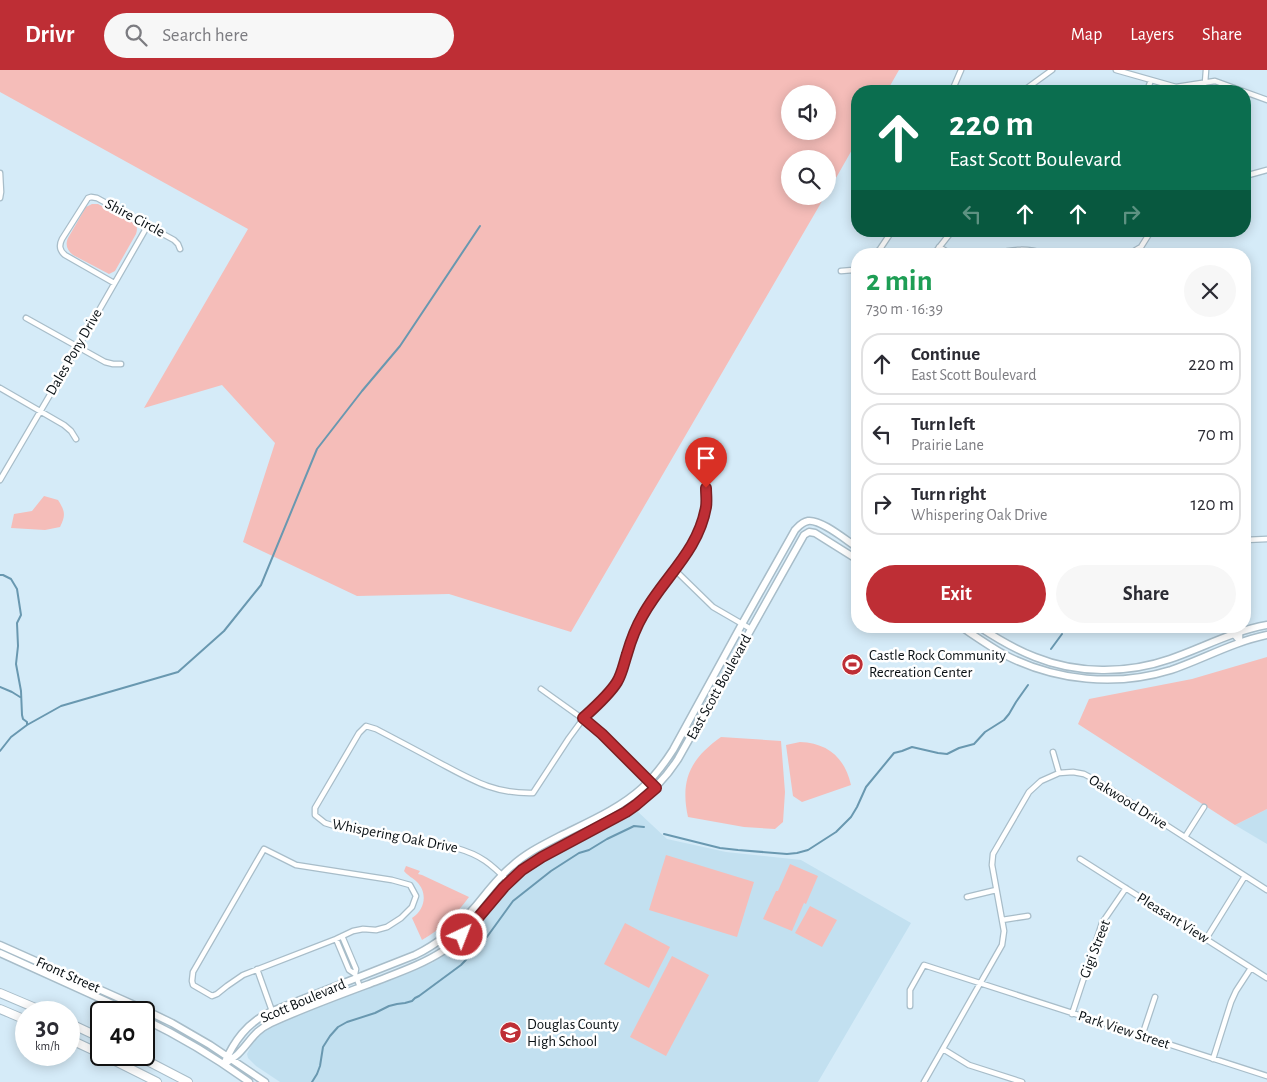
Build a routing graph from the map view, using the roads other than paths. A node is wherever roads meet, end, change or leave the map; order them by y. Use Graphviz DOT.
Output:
graph roads {
  1 [pos="961,70"];
  2 [pos="1052,70"];
  3 [pos="1116,70"];
  4 [pos="1206,70"];
  5 [pos="1151,80"];
  6 [pos="1205,83"];
  7 [pos="955,85"];
  8 [pos="1031,85"];
  9 [pos="1149,85"];
  10 [pos="1169,85"];
  11 [pos="1190,85"];
  12 [pos="1226,85"];
  13 [pos="1251,94"];
  14 [pos="1267,100"];
  15 [pos="1266,172"];
  16 [pos="0,173"];
  17 [pos="1251,175"];
  18 [pos="0,198"];
  19 [pos="148,225"];
  20 [pos="888,237"];
  21 [pos="947,237"];
  22 [pos="1147,237"];
  23 [pos="939,247"];
  24 [pos="881,248"];
  25 [pos="1139,248"];
  26 [pos="180,249"];
  27 [pos="851,270"];
  28 [pos="842,271"];
  29 [pos="114,283"];
  30 [pos="26,318"];
  31 [pos="78,347"];
  32 [pos="121,364"];
  33 [pos="0,388"];
  34 [pos="40,411"];
  35 [pos="76,439"];
  36 [pos="0,480"];
  37 [pos="706,488"];
  38 [pos="1267,539"];
  39 [pos="1251,540"];
  40 [pos="851,543"];
  41 [pos="851,556"];
  42 [pos="675,570"];
  43 [pos="742,624"];
  44 [pos="1267,625"];
  45 [pos="1251,627"];
  46 [pos="751,630"];
  47 [pos="971,633"];
  48 [pos="988,633"];
  49 [pos="1240,633"];
  50 [pos="1233,634"];
  51 [pos="1267,635"];
  52 [pos="1240,642"];
  53 [pos="541,689"];
  54 [pos="583,718"];
  55 [pos="1053,752"];
  56 [pos="1059,773"];
  57 [pos="649,781"];
  58 [pos="656,788"];
  59 [pos="1204,807"];
  60 [pos="606,823"];
  61 [pos="1185,837"];
  62 [pos="1080,859"];
  63 [pos="502,875"];
  64 [pos="1245,876"];
  65 [pos="509,882"];
  66 [pos="1126,888"];
  67 [pos="996,890"];
  68 [pos="1267,890"];
  69 [pos="967,897"];
  70 [pos="1028,916"];
  71 [pos="1002,920"];
  72 [pos="342,936"];
  73 [pos="336,939"];
  74 [pos="1206,939"];
  75 [pos="0,945"];
  76 [pos="0,953"];
  77 [pos="1251,968"];
  78 [pos="257,969"];
  79 [pos="355,976"];
  80 [pos="1267,978"];
  81 [pos="980,984"];
  82 [pos="360,987"];
  83 [pos="0,993"];
  84 [pos="1155,997"];
  85 [pos="19,1001"];
  86 [pos="106,1001"];
  87 [pos="910,1006"];
  88 [pos="0,1009"];
  89 [pos="272,1011"];
  90 [pos="1072,1014"];
  91 [pos="15,1015"];
  92 [pos="155,1025"];
  93 [pos="1142,1036"];
  94 [pos="943,1049"];
  95 [pos="230,1057"];
  96 [pos="1213,1059"];
  97 [pos="224,1064"];
  98 [pos="155,1065"];
  99 [pos="124,1066"];
  100 [pos="1267,1076"];
  101 [pos="157,1082"];
  102 [pos="188,1082"];
  103 [pos="249,1082"];
  104 [pos="265,1082"];
  105 [pos="924,1082"];
  106 [pos="1022,1082"];
  1 -- 7 [label="street"];
  2 -- 8 [label="street"];
  3 -- 5 [label="street"];
  4 -- 6 [label="street"];
  5 -- 9 [label="street"];
  5 -- 10 [label="street"];
  6 -- 11 [label="street"];
  6 -- 12 [label="street"];
  13 -- 14 [label="street"];
  15 -- 17 [label="street"];
  16 -- 18 [label="street"];
  19 -- 26 [label="street, Shire Circle"];
  19 -- 29 [label="street, Dales Pony Drive"];
  19 -- 29 [label="street, Shire Circle"];
  20 -- 24 [label="street"];
  21 -- 23 [label="street"];
  22 -- 25 [label="street"];
  27 -- 28 [label="street"];
  29 -- 31 [label="street, Dales Pony Drive"];
  30 -- 31 [label="street"];
  31 -- 32 [label="street"];
  31 -- 34 [label="street, Dales Pony Drive"];
  33 -- 34 [label="street"];
  34 -- 35 [label="street"];
  34 -- 36 [label="street, Dales Pony Drive"];
  37 -- 42 [label="street, Whispering Oak Drive"];
  38 -- 39 [label="street"];
  40 -- 43 [label="street, East Scott Boulevard"];
  41 -- 46 [label="street, East Scott Boulevard"];
  42 -- 43 [label="street"];
  42 -- 54 [label="street, Whispering Oak Drive"];
  43 -- 46 [label="street"];
  43 -- 57 [label="street, East Scott Boulevard"];
  44 -- 45 [label="street"];
  46 -- 58 [label="street, East Scott Boulevard"];
  47 -- 52 [label="street"];
  48 -- 50 [label="street"];
  49 -- 52 [label="street"];
  50 -- 52 [label="street"];
  51 -- 52 [label="street"];
  53 -- 54 [label="street"];
  54 -- 57 [label="street"];
  54 -- 63 [label="street, Whispering Oak Drive"];
  55 -- 56 [label="street"];
  56 -- 61 [label="street, Oakwood Drive"];
  56 -- 67 [label="street, Oakwood Drive"];
  57 -- 58 [label="street"];
  57 -- 63 [label="street, Scott Boulevard"];
  58 -- 60 [label="street, East Scott Boulevard"];
  59 -- 61 [label="street"];
  60 -- 65 [label="street, Scott Boulevard"];
  61 -- 64 [label="street, Oakwood Drive"];
  62 -- 66 [label="street, Pleasant View"];
  63 -- 65 [label="street, Whispering Oak Drive"];
  63 -- 79 [label="street, Scott Boulevard"];
  64 -- 68 [label="street, Oakwood Drive"];
  64 -- 74 [label="street"];
  65 -- 82 [label="street, Scott Boulevard"];
  66 -- 74 [label="street, Pleasant View"];
  66 -- 90 [label="street, Gigi Street"];
  67 -- 69 [label="street"];
  67 -- 71 [label="street, Oakwood Drive"];
  70 -- 71 [label="street"];
  71 -- 81 [label="street, Oakwood Drive"];
  72 -- 73 [label="street"];
  72 -- 78 [label="street"];
  72 -- 79 [label="street"];
  73 -- 78 [label="street"];
  73 -- 79 [label="street"];
  74 -- 77 [label="street, Pleasant View"];
  75 -- 95 [label="street, Front Street"];
  76 -- 86 [label="street, Front Street"];
  77 -- 80 [label="street, Pleasant View"];
  77 -- 96 [label="street"];
  78 -- 89 [label="street"];
  79 -- 82 [label="street"];
  79 -- 89 [label="street, Scott Boulevard"];
  81 -- 87 [label="street, Park View Street"];
  81 -- 90 [label="street, Park View Street"];
  81 -- 94 [label="street, Oakwood Drive"];
  82 -- 95 [label="street, Scott Boulevard"];
  83 -- 85 [label="highway"];
  84 -- 93 [label="street"];
  88 -- 91 [label="highway"];
  89 -- 95 [label="street, Scott Boulevard"];
  90 -- 93 [label="street, Park View Street"];
  92 -- 97 [label="street"];
  93 -- 96 [label="street, Park View Street"];
  94 -- 105 [label="street, Oakwood Drive"];
  94 -- 106 [label="street"];
  95 -- 97 [label="street, Scott Boulevard"];
  95 -- 104 [label="street, Front Street"];
  96 -- 100 [label="street, Park View Street"];
  97 -- 103 [label="street"];
  98 -- 102 [label="highway"];
  99 -- 101 [label="highway"];
}
